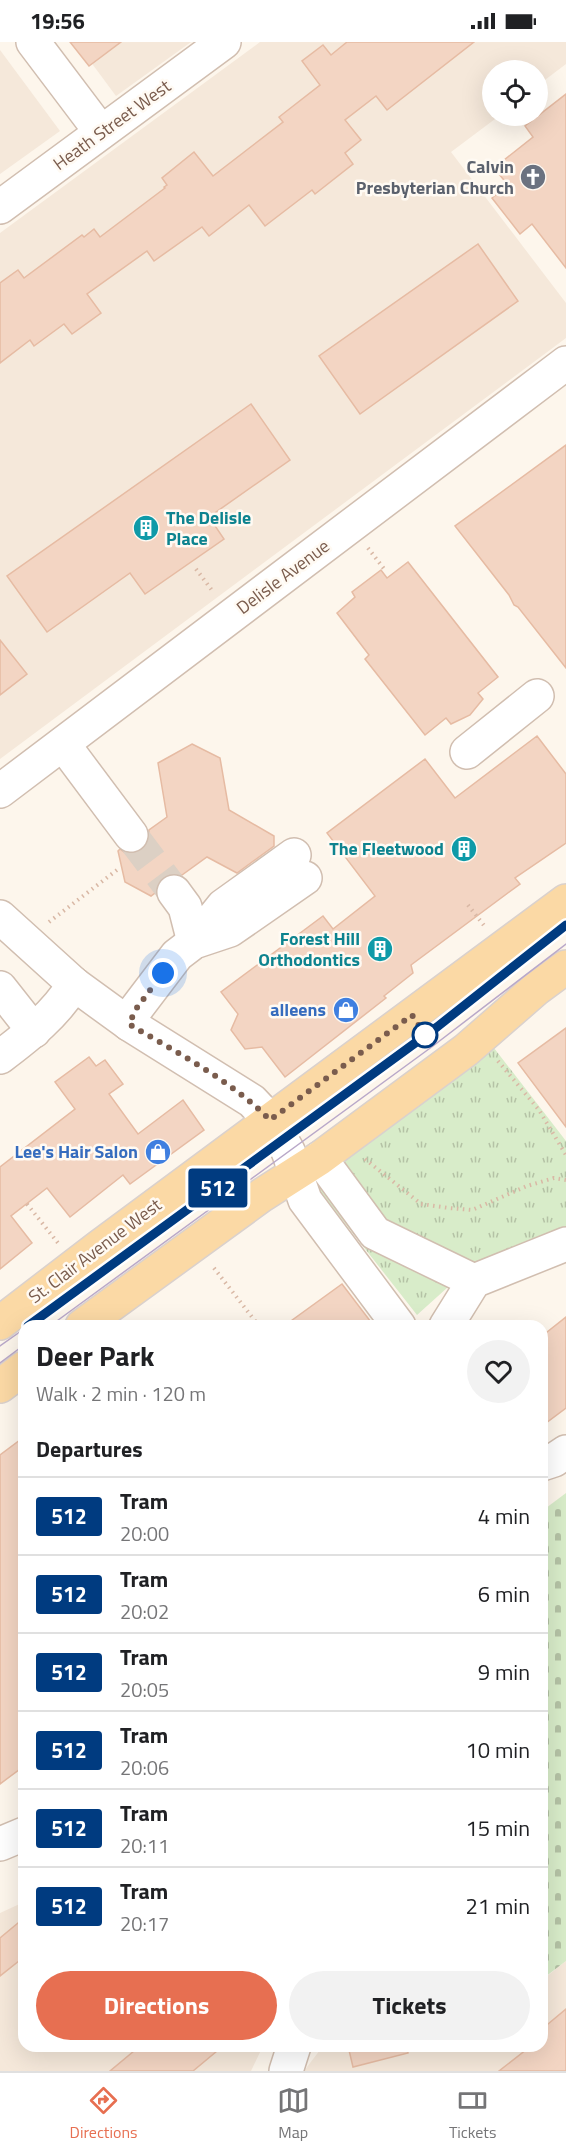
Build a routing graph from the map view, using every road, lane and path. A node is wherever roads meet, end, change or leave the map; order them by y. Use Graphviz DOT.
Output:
graph roads {
  1 [pos="33,42"];
  2 [pos="224,42"];
  3 [pos="101,132"];
  4 [pos="0,207"];
  5 [pos="566,363"];
  6 [pos="366,546"];
  7 [pos="196,569"];
  8 [pos="385,570"];
  9 [pos="219,601"];
  10 [pos="537,696"];
  11 [pos="63,744"];
  12 [pos="467,752"];
  13 [pos="0,791"];
  14 [pos="131,835"];
  15 [pos="300,867"];
  16 [pos="117,870"];
  17 [pos="174,892"];
  18 [pos="566,901"];
  19 [pos="468,905"];
  20 [pos="0,917"];
  21 [pos="41,928"];
  22 [pos="491,934"];
  23 [pos="194,942"];
  24 [pos="566,967"];
  25 [pos="74,984"];
  26 [pos="0,988"];
  27 [pos="129,1024"];
  28 [pos="34,1031"];
  29 [pos="493,1054"];
  30 [pos="0,1057"];
  31 [pos="270,1120"];
  32 [pos="566,1155"];
  33 [pos="362,1156"];
  34 [pos="307,1166"];
  35 [pos="566,1180"];
  36 [pos="27,1204"];
  37 [pos="566,1244"];
  38 [pos="60,1246"];
  39 [pos="214,1268"];
  40 [pos="474,1281"];
  41 [pos="90,1320"];
  42 [pos="254,1320"];
  43 [pos="395,1320"];
  44 [pos="450,1320"];
  45 [pos="0,1323"];
  46 [pos="18,1372"];
  47 [pos="0,1386"];
  48 [pos="566,1452"];
  49 [pos="548,1462"];
  50 [pos="18,1836"];
  51 [pos="0,1844"];
  52 [pos="292,2052"];
  53 [pos="286,2071"];
  1 -- 3 [label="street"];
  2 -- 3 [label="street, Heath Street West"];
  3 -- 4 [label="street, Heath Street West"];
  5 -- 11 [label="street, Delisle Avenue"];
  6 -- 8 [label="path"];
  7 -- 9 [label="path"];
  10 -- 12 [label="street"];
  11 -- 13 [label="street, Delisle Avenue"];
  11 -- 14 [label="street"];
  15 -- 23 [label="street"];
  16 -- 21 [label="path"];
  17 -- 23 [label="street"];
  18 -- 31 [label="main road, St. Clair Avenue West"];
  19 -- 22 [label="path"];
  20 -- 25 [label="street"];
  23 -- 27 [label="street"];
  24 -- 34 [label="main road"];
  25 -- 27 [label="street"];
  25 -- 28 [label="street"];
  26 -- 28 [label="street"];
  27 -- 31 [label="street"];
  28 -- 30 [label="street"];
  29 -- 32 [label="path"];
  31 -- 34 [label="street"];
  31 -- 45 [label="main road, St. Clair Avenue West"];
  33 -- 35 [label="path"];
  34 -- 40 [label="street"];
  34 -- 41 [label="main road"];
  34 -- 43 [label="street"];
  36 -- 38 [label="path"];
  37 -- 40 [label="street"];
  39 -- 42 [label="path"];
  40 -- 44 [label="street"];
  46 -- 47 [label="main road"];
  48 -- 49 [label="street"];
  50 -- 51 [label="street"];
  52 -- 53 [label="street"];
}
